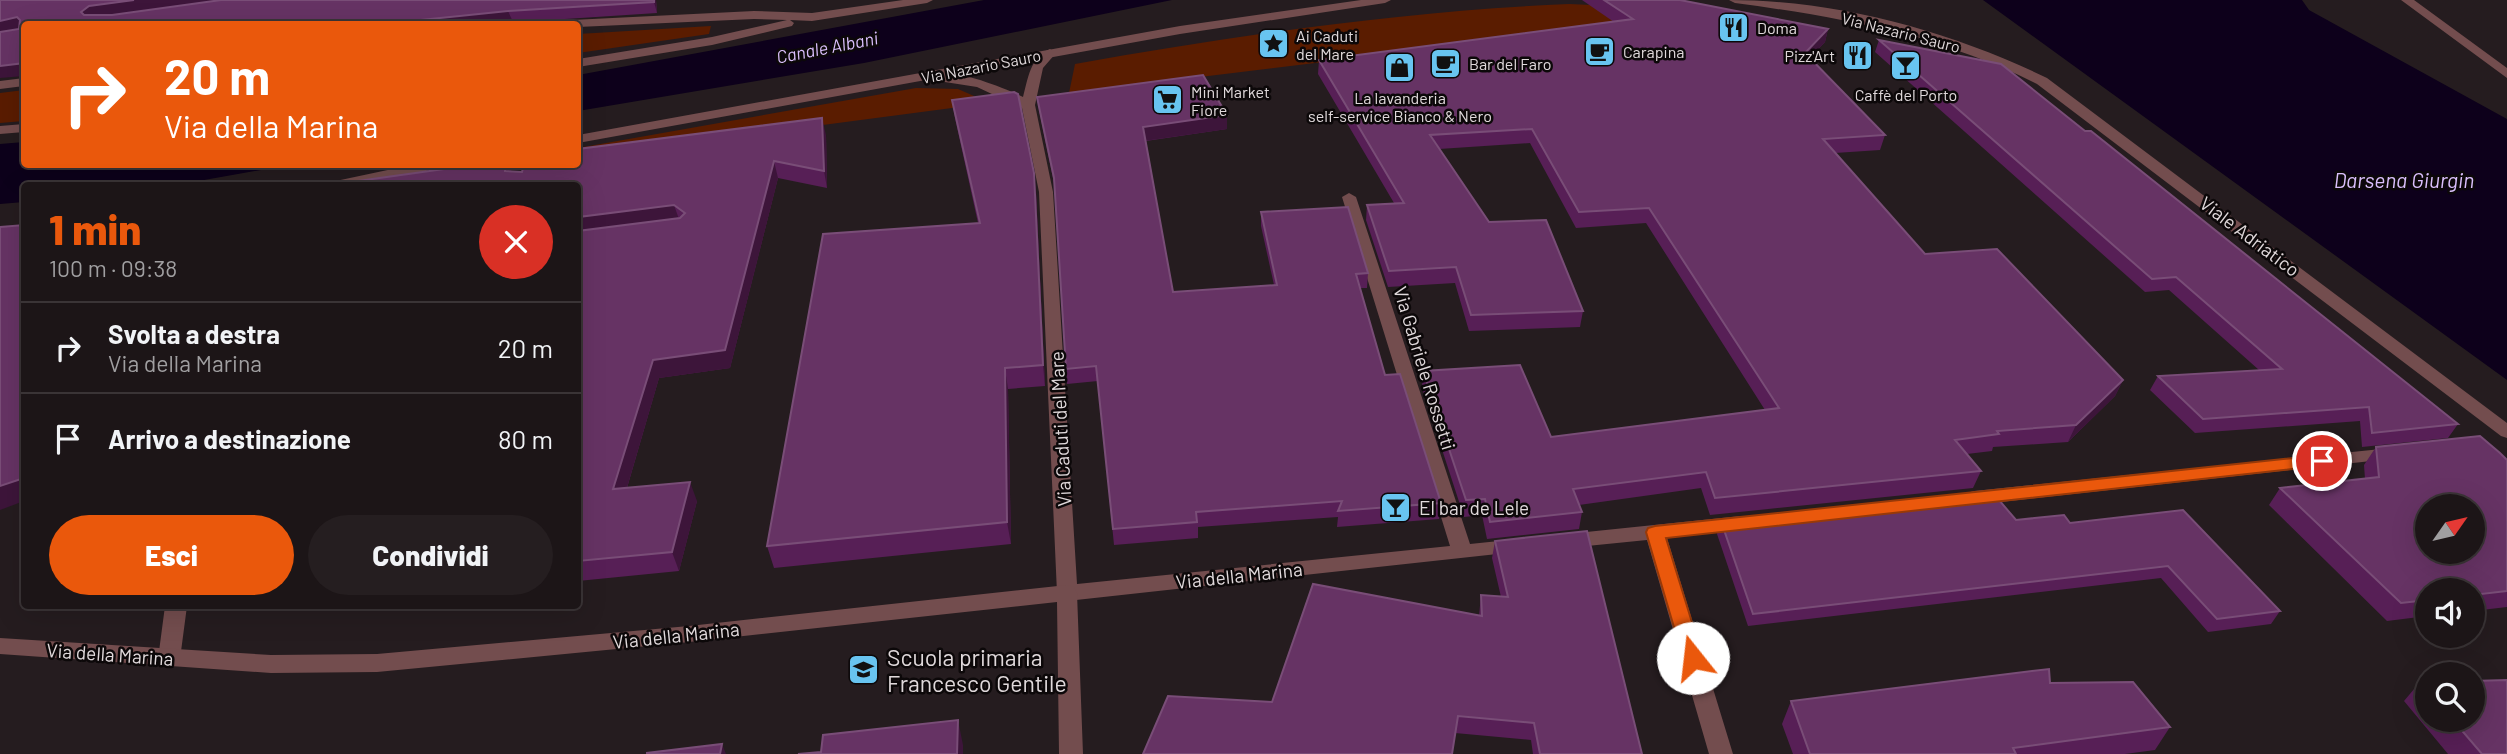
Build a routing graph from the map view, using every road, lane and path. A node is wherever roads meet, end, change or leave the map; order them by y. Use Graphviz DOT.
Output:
graph roads {
  1 [pos="927,0"];
  2 [pos="1385,0"];
  3 [pos="1735,0"];
  4 [pos="2407,0"];
  5 [pos="812,17"];
  6 [pos="581,24"];
  7 [pos="1050,53"];
  8 [pos="1984,53"];
  9 [pos="581,63"];
  10 [pos="2507,74"];
  11 [pos="932,76"];
  12 [pos="21,82"];
  13 [pos="0,85"];
  14 [pos="1028,106"];
  15 [pos="21,128"];
  16 [pos="0,130"];
  17 [pos="581,138"];
  18 [pos="420,168"];
  19 [pos="351,182"];
  20 [pos="1349,197"];
  21 [pos="2507,432"];
  22 [pos="2406,452"];
  23 [pos="1961,500"];
  24 [pos="1766,520"];
  25 [pos="1655,532"];
  26 [pos="1462,551"];
  27 [pos="1068,593"];
  28 [pos="176,609"];
  29 [pos="0,646"];
  30 [pos="169,659"];
  31 [pos="1071,754"];
  32 [pos="1721,754"];
  1 -- 5 [label="street"];
  2 -- 7 [label="street, Via Nazario Sauro"];
  3 -- 8 [label="street, Via Nazario Sauro"];
  4 -- 10 [label="street"];
  5 -- 6 [label="street"];
  5 -- 9 [label="street"];
  7 -- 11 [label="street, Via Nazario Sauro"];
  7 -- 14 [label="street, Via Caduti del Mare"];
  8 -- 21 [label="street, Viale Adriatico"];
  11 -- 14 [label="street"];
  11 -- 17 [label="street, Via Nazario Sauro"];
  12 -- 13 [label="street"];
  14 -- 27 [label="street, Via Caduti del Mare"];
  15 -- 16 [label="street"];
  18 -- 19 [label="street"];
  20 -- 26 [label="street, Via Gabriele Rossetti"];
  22 -- 23 [label="street"];
  24 -- 25 [label="street, Via della Marina"];
  25 -- 26 [label="street, Via della Marina"];
  25 -- 32 [label="street"];
  26 -- 27 [label="street, Via della Marina"];
  27 -- 30 [label="street, Via della Marina"];
  27 -- 31 [label="street, Via Caduti del Mare"];
  28 -- 30 [label="street"];
  29 -- 30 [label="street, Via della Marina"];
}
